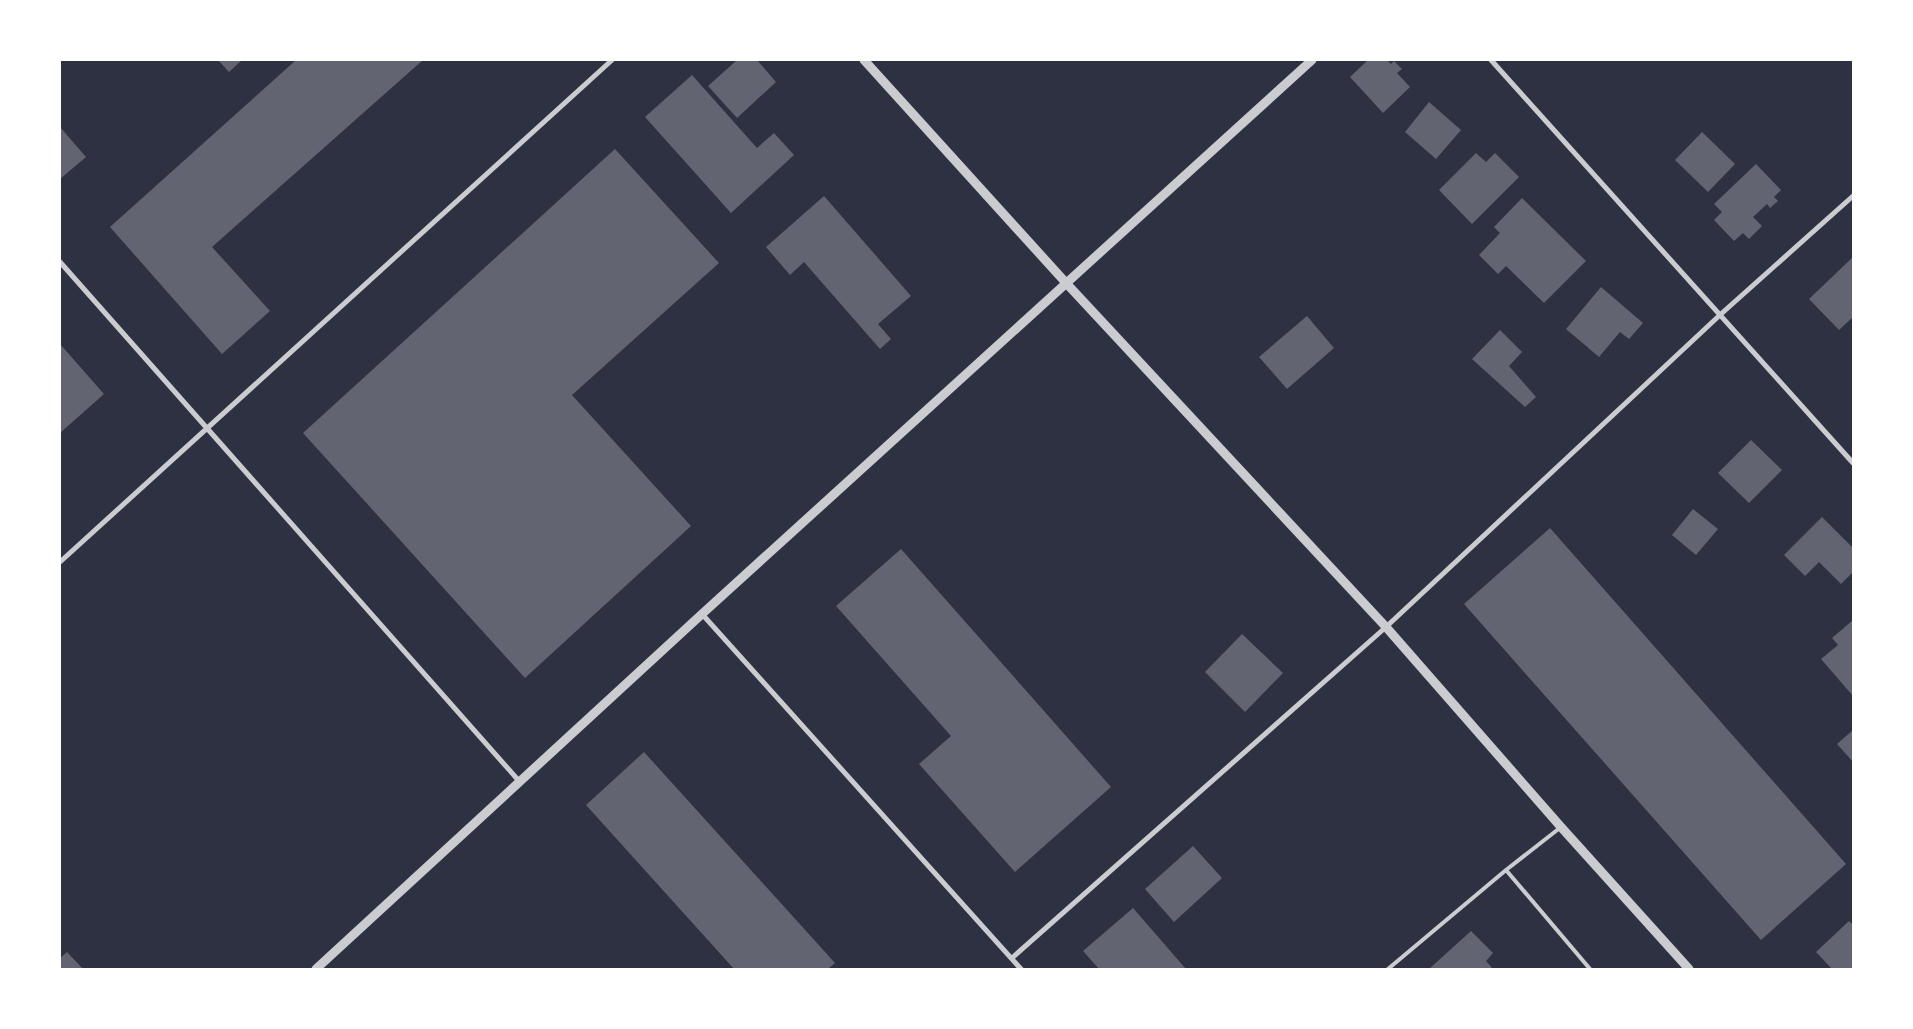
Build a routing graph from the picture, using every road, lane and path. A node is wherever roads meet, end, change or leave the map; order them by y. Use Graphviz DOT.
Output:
graph roads {
  1 [pos="612,60"];
  2 [pos="864,60"];
  3 [pos="1312,60"];
  4 [pos="1491,60"];
  5 [pos="1853,196"];
  6 [pos="60,262"];
  7 [pos="1067,284"];
  8 [pos="1721,314"];
  9 [pos="206,428"];
  10 [pos="1853,463"];
  11 [pos="60,562"];
  12 [pos="702,614"];
  13 [pos="1386,627"];
  14 [pos="520,781"];
  15 [pos="1561,827"];
  16 [pos="1506,870"];
  17 [pos="1012,958"];
  18 [pos="316,969"];
  19 [pos="1021,969"];
  20 [pos="1388,969"];
  21 [pos="1590,969"];
  22 [pos="1689,969"];
  1 -- 9 [label="street"];
  2 -- 7 [label="street"];
  3 -- 7 [label="street"];
  4 -- 8 [label="street"];
  5 -- 8 [label="street"];
  6 -- 9 [label="street"];
  7 -- 12 [label="street"];
  7 -- 13 [label="street"];
  8 -- 10 [label="street"];
  8 -- 13 [label="street"];
  9 -- 11 [label="street"];
  9 -- 14 [label="street"];
  12 -- 14 [label="street"];
  12 -- 17 [label="street"];
  13 -- 15 [label="street"];
  13 -- 17 [label="street"];
  14 -- 18 [label="street"];
  15 -- 16 [label="lane"];
  15 -- 22 [label="street"];
  16 -- 20 [label="lane"];
  16 -- 21 [label="lane"];
  17 -- 19 [label="street"];
}
